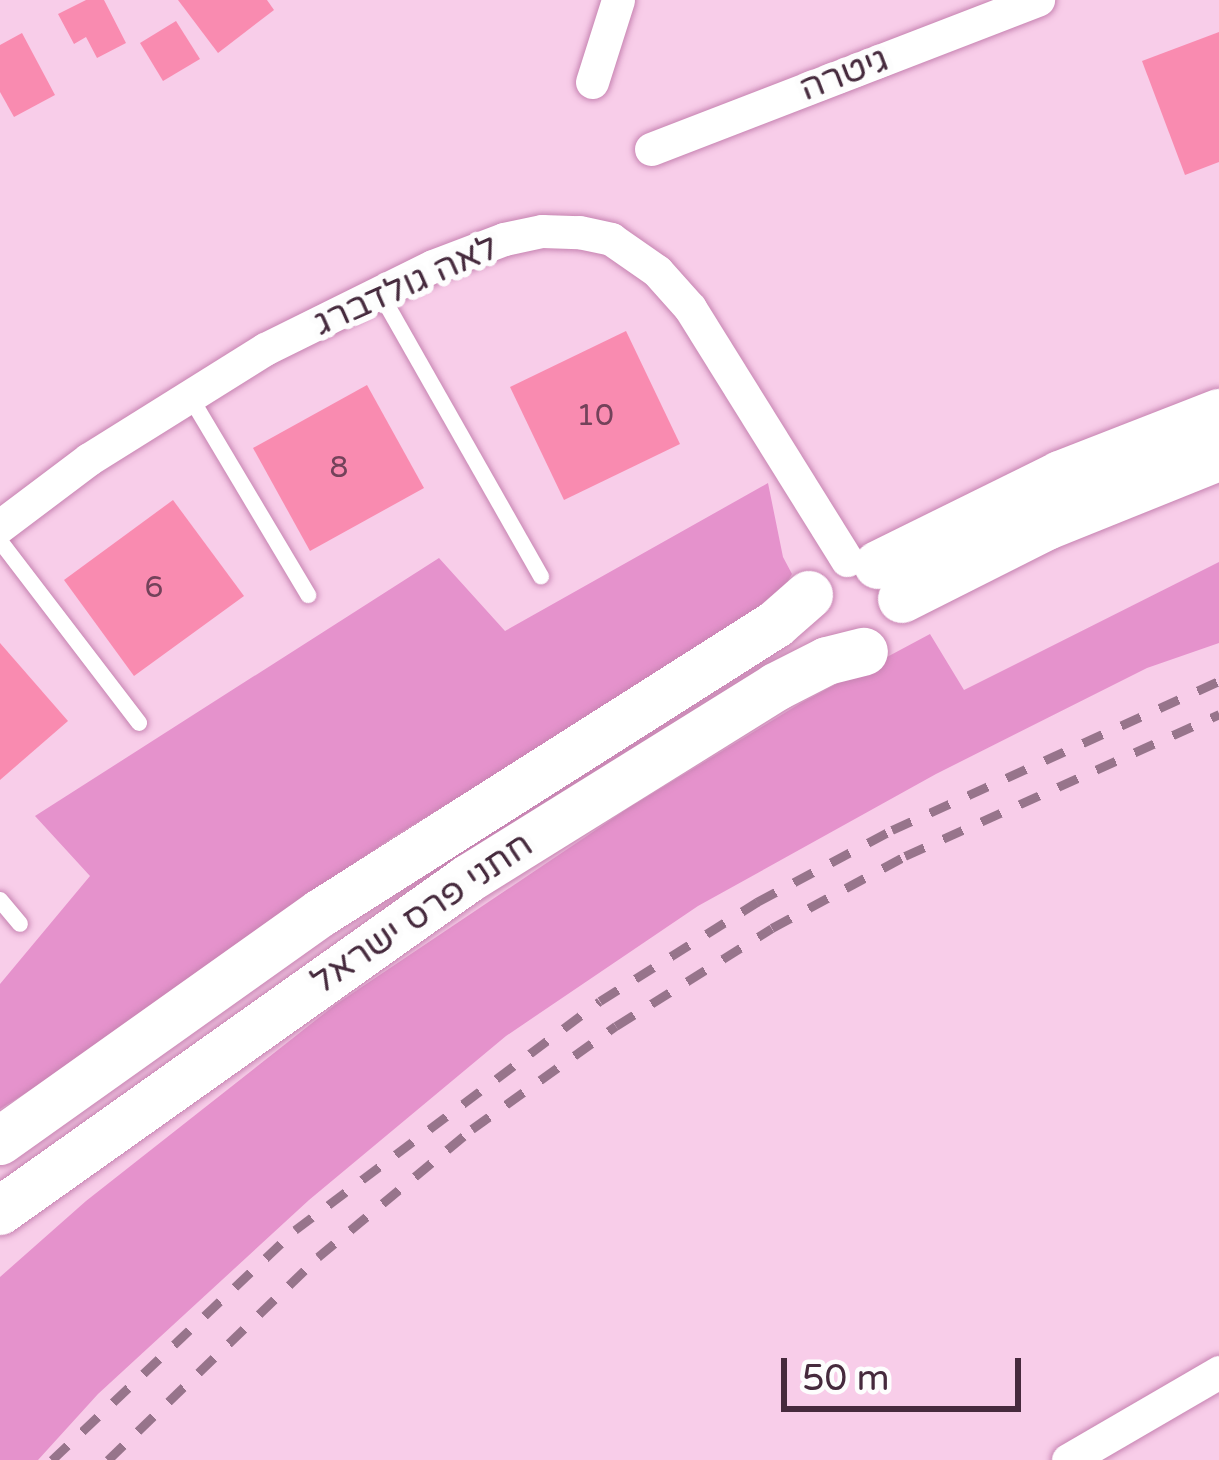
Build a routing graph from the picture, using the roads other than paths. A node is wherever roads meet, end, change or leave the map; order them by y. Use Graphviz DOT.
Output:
graph roads {
  1 [pos="618,0"];
  2 [pos="1038,0"];
  3 [pos="592,82"];
  4 [pos="651,149"];
  5 [pos="380,292"];
  6 [pos="189,395"];
  7 [pos="1219,413"];
  8 [pos="1219,457"];
  9 [pos="0,526"];
  10 [pos="0,541"];
  11 [pos="876,575"];
  12 [pos="541,576"];
  13 [pos="809,595"];
  14 [pos="308,596"];
  15 [pos="864,652"];
  16 [pos="139,723"];
  17 [pos="0,900"];
  18 [pos="20,924"];
  19 [pos="0,1141"];
  20 [pos="0,1211"];
  21 [pos="1219,1372"];
  22 [pos="1068,1460"];
  1 -- 3 [label="street"];
  2 -- 4 [label="street, גיטרה"];
  5 -- 6 [label="street, לאה גולדברג"];
  5 -- 11 [label="street, לאה גולדברג"];
  5 -- 12 [label="lane"];
  6 -- 9 [label="street, לאה גולדברג"];
  6 -- 14 [label="lane"];
  7 -- 11 [label="main road"];
  8 -- 11 [label="main road"];
  10 -- 16 [label="lane"];
  11 -- 13 [label="main road"];
  11 -- 15 [label="main road"];
  13 -- 15 [label="main road"];
  13 -- 19 [label="main road, חתני פרס ישראל"];
  15 -- 20 [label="main road, חתני פרס ישראל"];
  17 -- 18 [label="lane"];
  21 -- 22 [label="street"];
}
